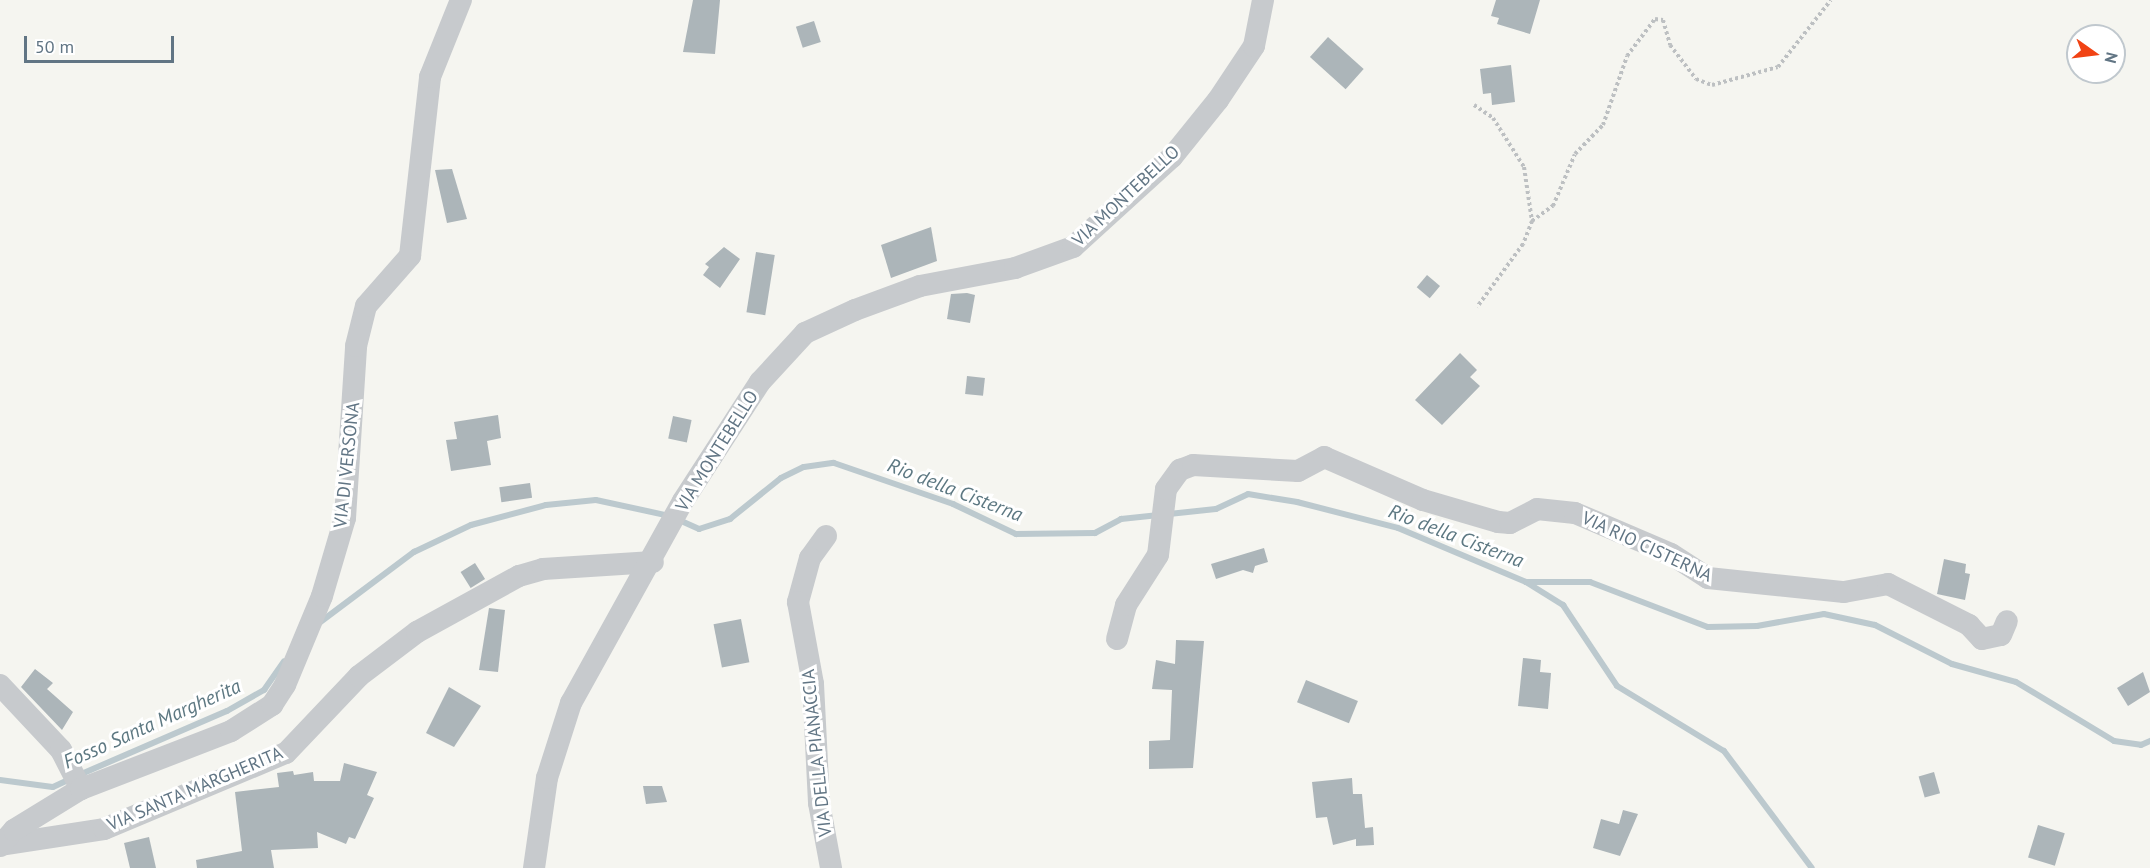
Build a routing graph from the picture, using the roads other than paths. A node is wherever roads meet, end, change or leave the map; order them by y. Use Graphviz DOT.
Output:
graph roads {
  1 [pos="461,0"];
  2 [pos="1263,0"];
  3 [pos="826,536"];
  4 [pos="653,562"];
  5 [pos="2007,621"];
  6 [pos="1117,639"];
  7 [pos="1,687"];
  8 [pos="76,778"];
  9 [pos="0,846"];
  10 [pos="534,868"];
  11 [pos="831,868"];
  1 -- 8 [label="street, VIA DI VERSONA"];
  2 -- 4 [label="street, VIA MONTEBELLO"];
  3 -- 11 [label="street, VIA DELLA PIANACCIA"];
  4 -- 9 [label="street, VIA SANTA MARGHERITA"];
  4 -- 10 [label="street, VIA MONTEBELLO"];
  5 -- 6 [label="street, VIA RIO CISTERNA"];
  7 -- 8 [label="street"];
  8 -- 9 [label="street, VIA DI VERSONA"];
}
